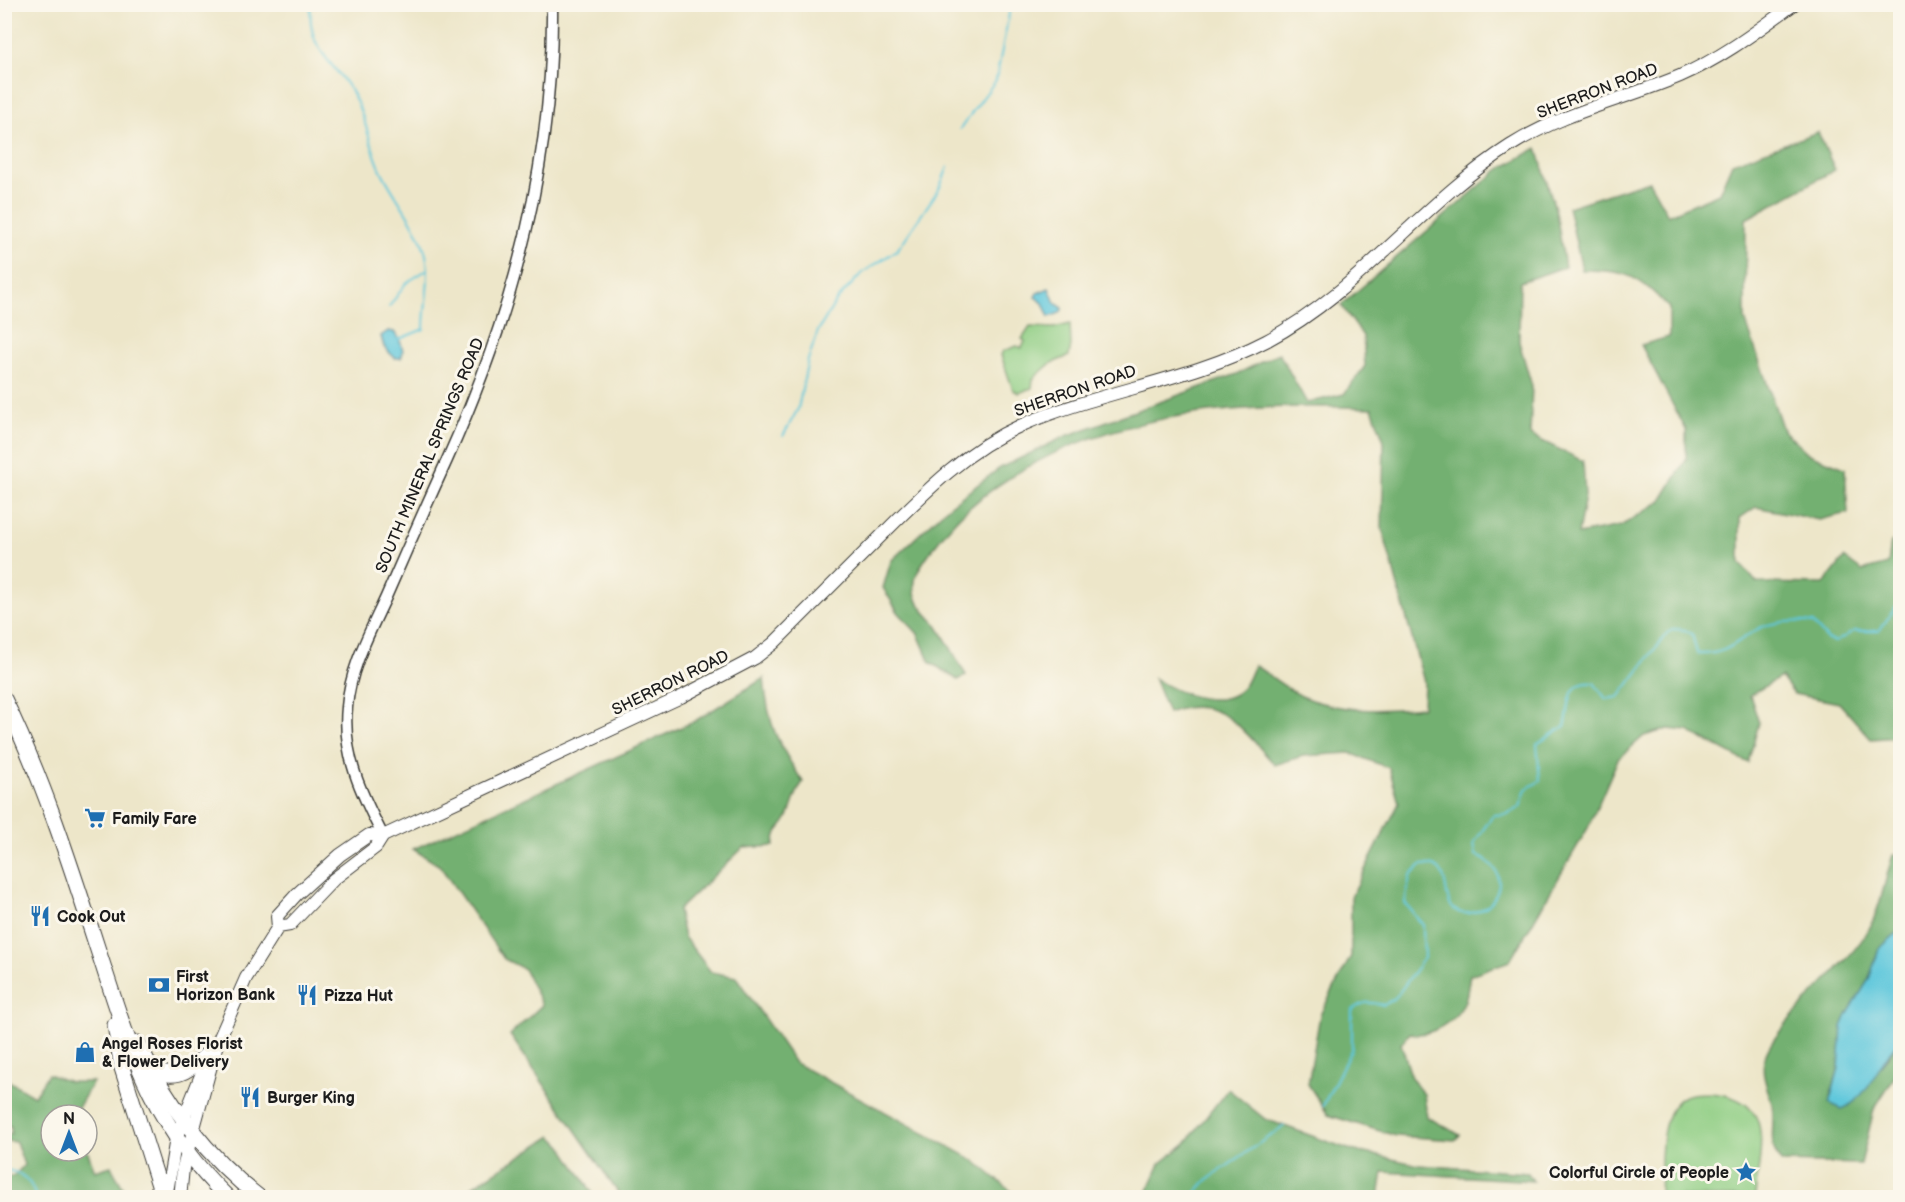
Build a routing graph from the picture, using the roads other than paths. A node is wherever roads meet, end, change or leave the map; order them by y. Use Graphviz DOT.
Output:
graph roads {
  1 [pos="552,4"];
  2 [pos="1794,4"];
  3 [pos="4,699"];
  4 [pos="383,836"];
  5 [pos="108,981"];
  6 [pos="213,1049"];
  7 [pos="151,1070"];
  8 [pos="182,1119"];
  9 [pos="192,1133"];
  10 [pos="176,1138"];
  11 [pos="187,1153"];
  12 [pos="164,1197"];
  13 [pos="180,1197"];
  14 [pos="228,1197"];
  15 [pos="260,1197"];
  1 -- 4 [label="street, SOUTH MINERAL SPRINGS ROAD"];
  2 -- 4 [label="main road, SHERRON ROAD"];
  3 -- 5 [label="highway"];
  4 -- 6 [label="main road, SHERRON ROAD"];
  5 -- 7 [label="highway"];
  5 -- 10 [label="highway"];
  5 -- 12 [label="highway"];
  6 -- 7 [label="highway"];
  6 -- 8 [label="main road, SHERRON ROAD"];
  6 -- 9 [label="main road, SHERRON ROAD"];
  7 -- 8 [label="highway"];
  8 -- 9 [label="highway"];
  8 -- 10 [label="main road, SHERRON ROAD"];
  9 -- 11 [label="main road, SHERRON ROAD"];
  9 -- 15 [label="highway"];
  10 -- 11 [label="highway"];
  10 -- 12 [label="main road, SHERRON ROAD"];
  11 -- 13 [label="main road, SHERRON ROAD"];
  11 -- 14 [label="highway"];
}
